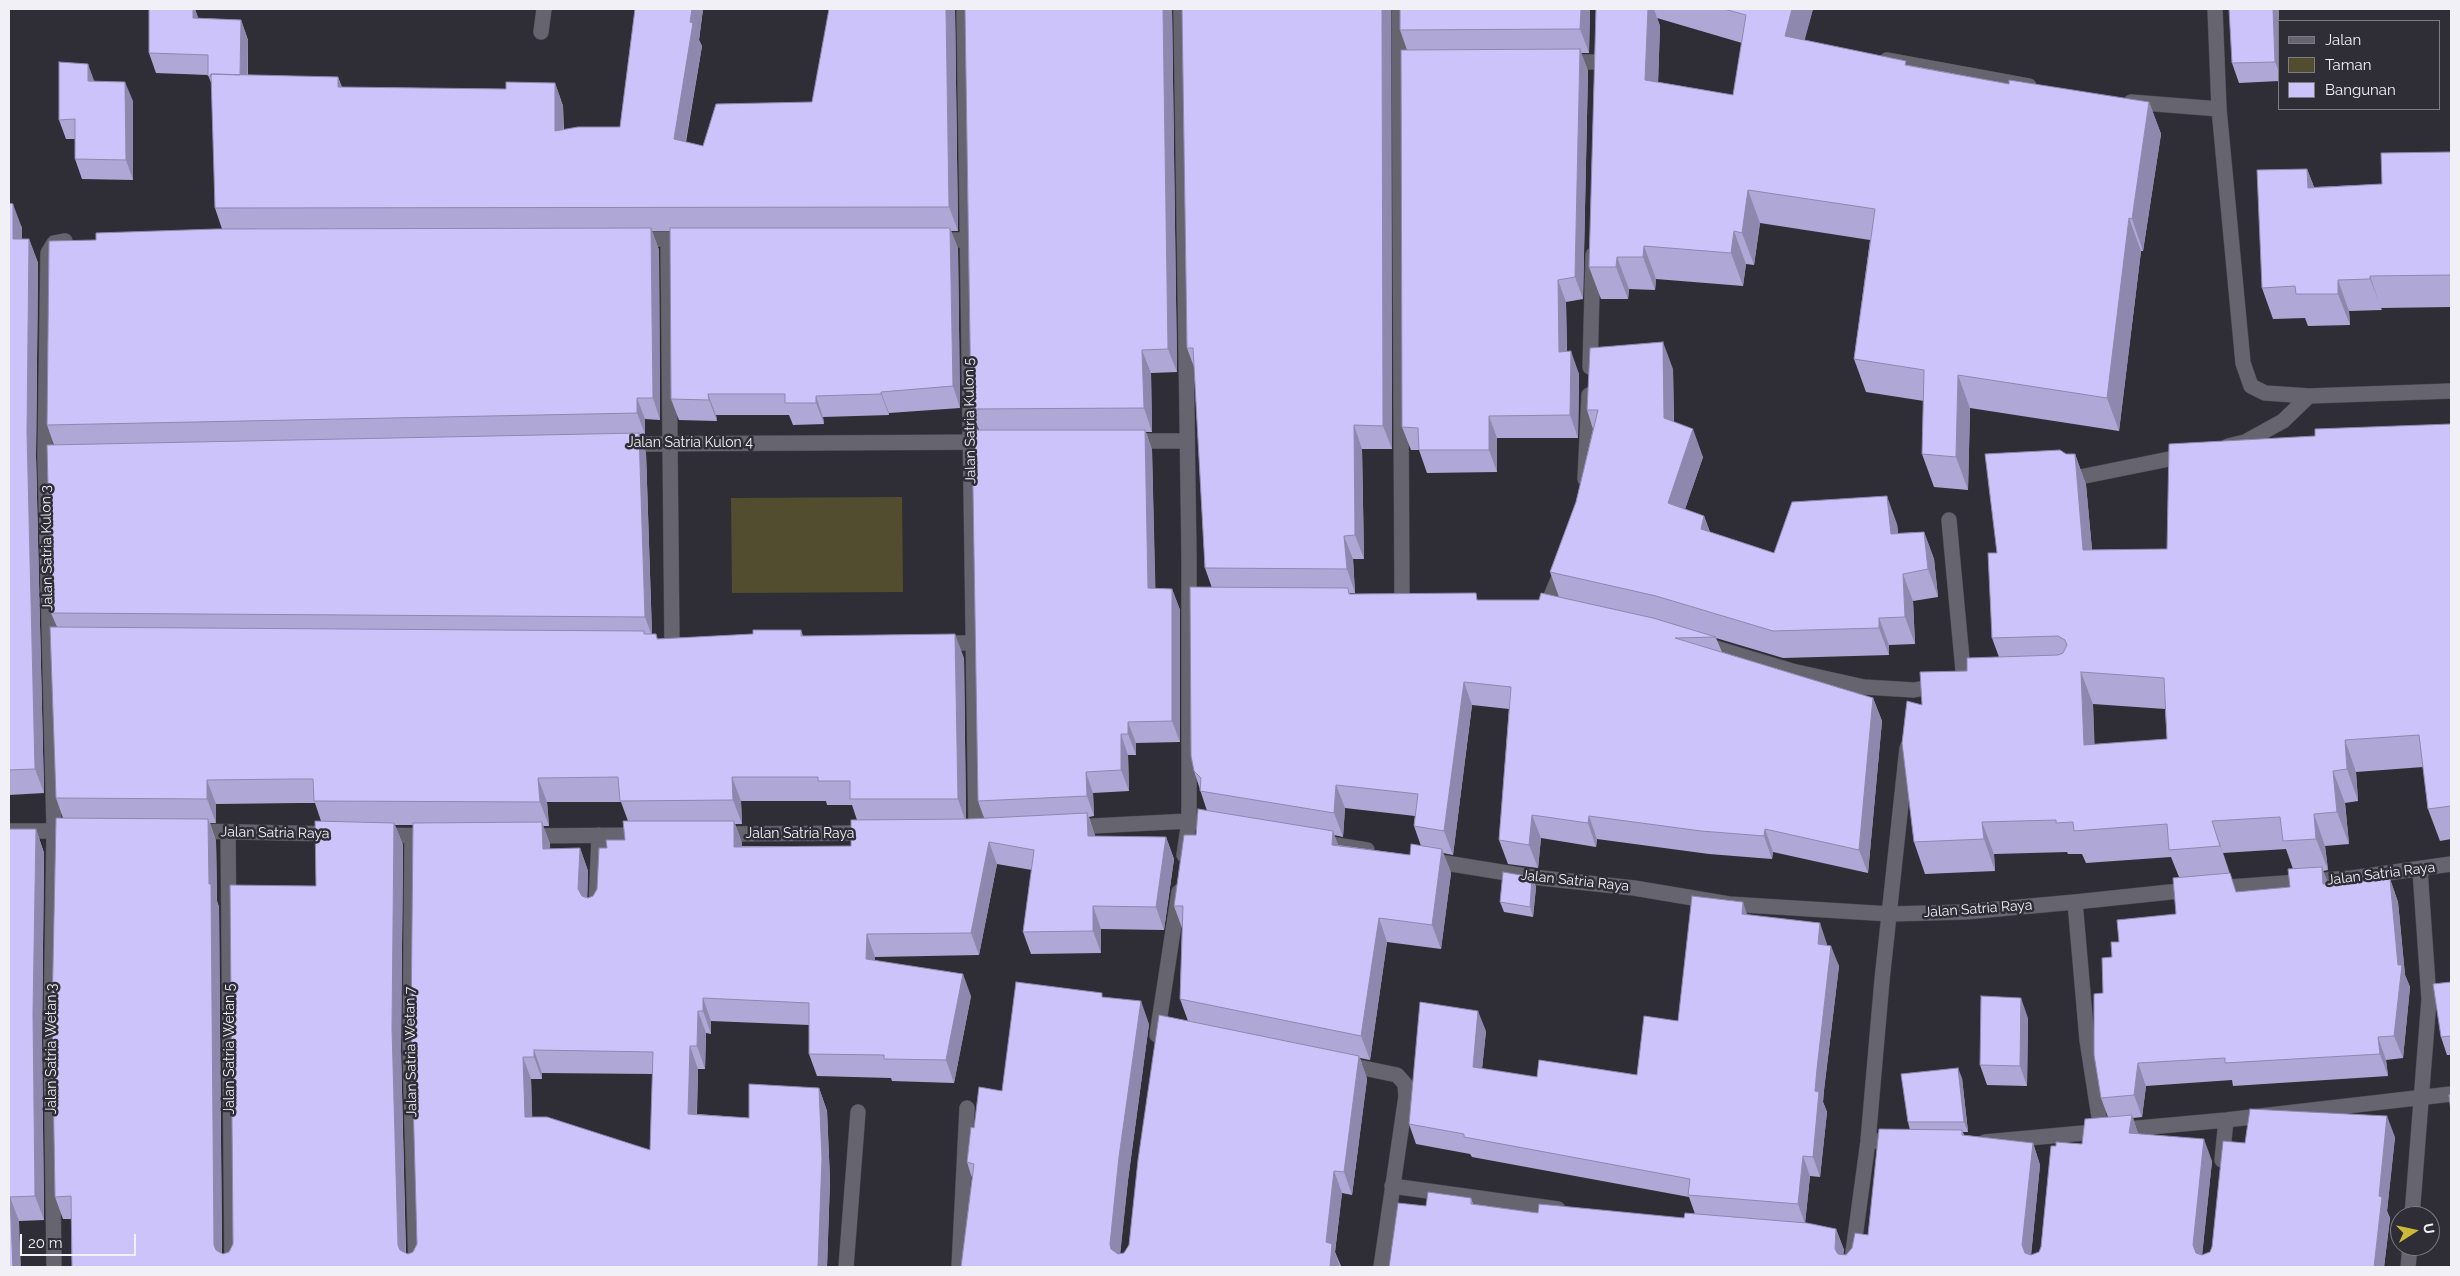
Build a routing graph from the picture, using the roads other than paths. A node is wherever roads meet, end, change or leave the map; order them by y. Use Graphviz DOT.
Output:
graph roads {
  1 [pos="544,9"];
  2 [pos="964,9"];
  3 [pos="1181,9"];
  4 [pos="1399,9"];
  5 [pos="2215,9"];
  6 [pos="541,32"];
  7 [pos="1599,44"];
  8 [pos="1870,57"];
  9 [pos="1549,62"];
  10 [pos="1599,62"];
  11 [pos="1598,78"];
  12 [pos="2047,89"];
  13 [pos="2112,99"];
  14 [pos="2219,109"];
  15 [pos="1594,238"];
  16 [pos="618,239"];
  17 [pos="668,239"];
  18 [pos="708,239"];
  19 [pos="917,240"];
  20 [pos="966,240"];
  21 [pos="84,241"];
  22 [pos="2451,391"];
  23 [pos="2309,396"];
  24 [pos="1186,441"];
  25 [pos="1010,442"];
  26 [pos="1117,442"];
  27 [pos="670,443"];
  28 [pos="970,443"];
  29 [pos="611,444"];
  30 [pos="45,456"];
  31 [pos="65,456"];
  32 [pos="2080,477"];
  33 [pos="1584,498"];
  34 [pos="1949,520"];
  35 [pos="1569,549"];
  36 [pos="1188,601"];
  37 [pos="1208,601"];
  38 [pos="1382,602"];
  39 [pos="1402,602"];
  40 [pos="1420,602"];
  41 [pos="1529,605"];
  42 [pos="1547,606"];
  43 [pos="1565,610"];
  44 [pos="1692,641"];
  45 [pos="49,642"];
  46 [pos="69,642"];
  47 [pos="974,643"];
  48 [pos="925,644"];
  49 [pos="691,646"];
  50 [pos="1983,680"];
  51 [pos="1964,681"];
  52 [pos="1914,690"];
  53 [pos="1912,709"];
  54 [pos="1910,729"];
  55 [pos="1189,821"];
  56 [pos="1228,827"];
  57 [pos="1053,828"];
  58 [pos="54,830"];
  59 [pos="9,831"];
  60 [pos="93,831"];
  61 [pos="180,831"];
  62 [pos="995,831"];
  63 [pos="228,832"];
  64 [pos="887,833"];
  65 [pos="698,834"];
  66 [pos="599,835"];
  67 [pos="658,835"];
  68 [pos="412,836"];
  69 [pos="452,836"];
  70 [pos="511,836"];
  71 [pos="1306,840"];
  72 [pos="1384,853"];
  73 [pos="1413,858"];
  74 [pos="2451,864"];
  75 [pos="2420,870"];
  76 [pos="2075,902"];
  77 [pos="596,911"];
  78 [pos="1890,914"];
  79 [pos="1158,1026"];
  80 [pos="1177,1030"];
  81 [pos="1156,1045"];
  82 [pos="1330,1061"];
  83 [pos="2451,1094"];
  84 [pos="2421,1097"];
  85 [pos="967,1108"];
  86 [pos="858,1112"];
  87 [pos="2226,1120"];
  88 [pos="2100,1130"];
  89 [pos="2053,1135"];
  90 [pos="1868,1141"];
  91 [pos="1908,1141"];
  92 [pos="1968,1142"];
  93 [pos="2051,1154"];
  94 [pos="2220,1179"];
  95 [pos="1392,1186"];
  96 [pos="2413,1206"];
  97 [pos="1576,1212"];
  98 [pos="54,1267"];
  99 [pos="232,1267"];
  100 [pos="416,1267"];
  101 [pos="846,1267"];
  102 [pos="959,1267"];
  103 [pos="1381,1267"];
  104 [pos="1851,1267"];
  1 -- 6 [label="street"];
  2 -- 20 [label="street, Jalan Satria Kulon 5"];
  3 -- 24 [label="street"];
  4 -- 39 [label="street"];
  5 -- 14 [label="street"];
  7 -- 10 [label="street"];
  8 -- 12 [label="street"];
  9 -- 10 [label="street"];
  10 -- 11 [label="street"];
  13 -- 14 [label="street"];
  14 -- 23 [label="street"];
  15 -- 33 [label="street"];
  16 -- 17 [label="street"];
  17 -- 18 [label="street"];
  17 -- 27 [label="street"];
  19 -- 20 [label="street"];
  20 -- 28 [label="street, Jalan Satria Kulon 5"];
  21 -- 30 [label="street, Jalan Satria Kulon 3"];
  22 -- 23 [label="street"];
  23 -- 32 [label="street"];
  24 -- 26 [label="street"];
  24 -- 36 [label="street"];
  25 -- 28 [label="street, Jalan Satria Kulon 4"];
  27 -- 28 [label="street, Jalan Satria Kulon 4"];
  27 -- 29 [label="street, Jalan Satria Kulon 4"];
  27 -- 49 [label="street"];
  28 -- 47 [label="street, Jalan Satria Kulon 5"];
  30 -- 31 [label="street"];
  30 -- 45 [label="street, Jalan Satria Kulon 3"];
  34 -- 51 [label="street"];
  35 -- 42 [label="street"];
  36 -- 37 [label="street"];
  36 -- 55 [label="street"];
  38 -- 39 [label="street"];
  39 -- 40 [label="street"];
  41 -- 42 [label="street"];
  42 -- 43 [label="street"];
  44 -- 52 [label="street"];
  45 -- 46 [label="street"];
  45 -- 58 [label="street, Jalan Satria Kulon 3"];
  47 -- 48 [label="street"];
  47 -- 62 [label="street, Jalan Satria Kulon 5"];
  50 -- 51 [label="street"];
  51 -- 52 [label="street"];
  52 -- 53 [label="street"];
  54 -- 78 [label="street"];
  55 -- 56 [label="street"];
  55 -- 57 [label="street"];
  55 -- 79 [label="street"];
  58 -- 59 [label="street"];
  58 -- 60 [label="street"];
  58 -- 98 [label="street, Jalan Satria Wetan 3"];
  61 -- 63 [label="street, Jalan Satria Raya"];
  63 -- 68 [label="street, Jalan Satria Raya"];
  63 -- 99 [label="street, Jalan Satria Wetan 5"];
  64 -- 65 [label="street, Jalan Satria Raya"];
  66 -- 67 [label="street"];
  66 -- 70 [label="street"];
  66 -- 77 [label="street"];
  68 -- 69 [label="street, Jalan Satria Raya"];
  68 -- 100 [label="street, Jalan Satria Wetan 7"];
  71 -- 72 [label="street"];
  73 -- 78 [label="street, Jalan Satria Raya"];
  74 -- 75 [label="street, Jalan Satria Raya"];
  75 -- 76 [label="street, Jalan Satria Raya"];
  75 -- 84 [label="street"];
  76 -- 78 [label="street, Jalan Satria Raya"];
  76 -- 88 [label="street"];
  78 -- 90 [label="street"];
  79 -- 80 [label="street"];
  79 -- 81 [label="street"];
  82 -- 95 [label="street"];
  83 -- 84 [label="street"];
  84 -- 87 [label="street"];
  84 -- 96 [label="street"];
  85 -- 102 [label="street"];
  86 -- 101 [label="street"];
  87 -- 88 [label="street"];
  87 -- 94 [label="street"];
  88 -- 89 [label="street"];
  89 -- 92 [label="street"];
  89 -- 93 [label="street"];
  90 -- 91 [label="street"];
  90 -- 104 [label="street"];
  95 -- 97 [label="street"];
  95 -- 103 [label="street"];
}
